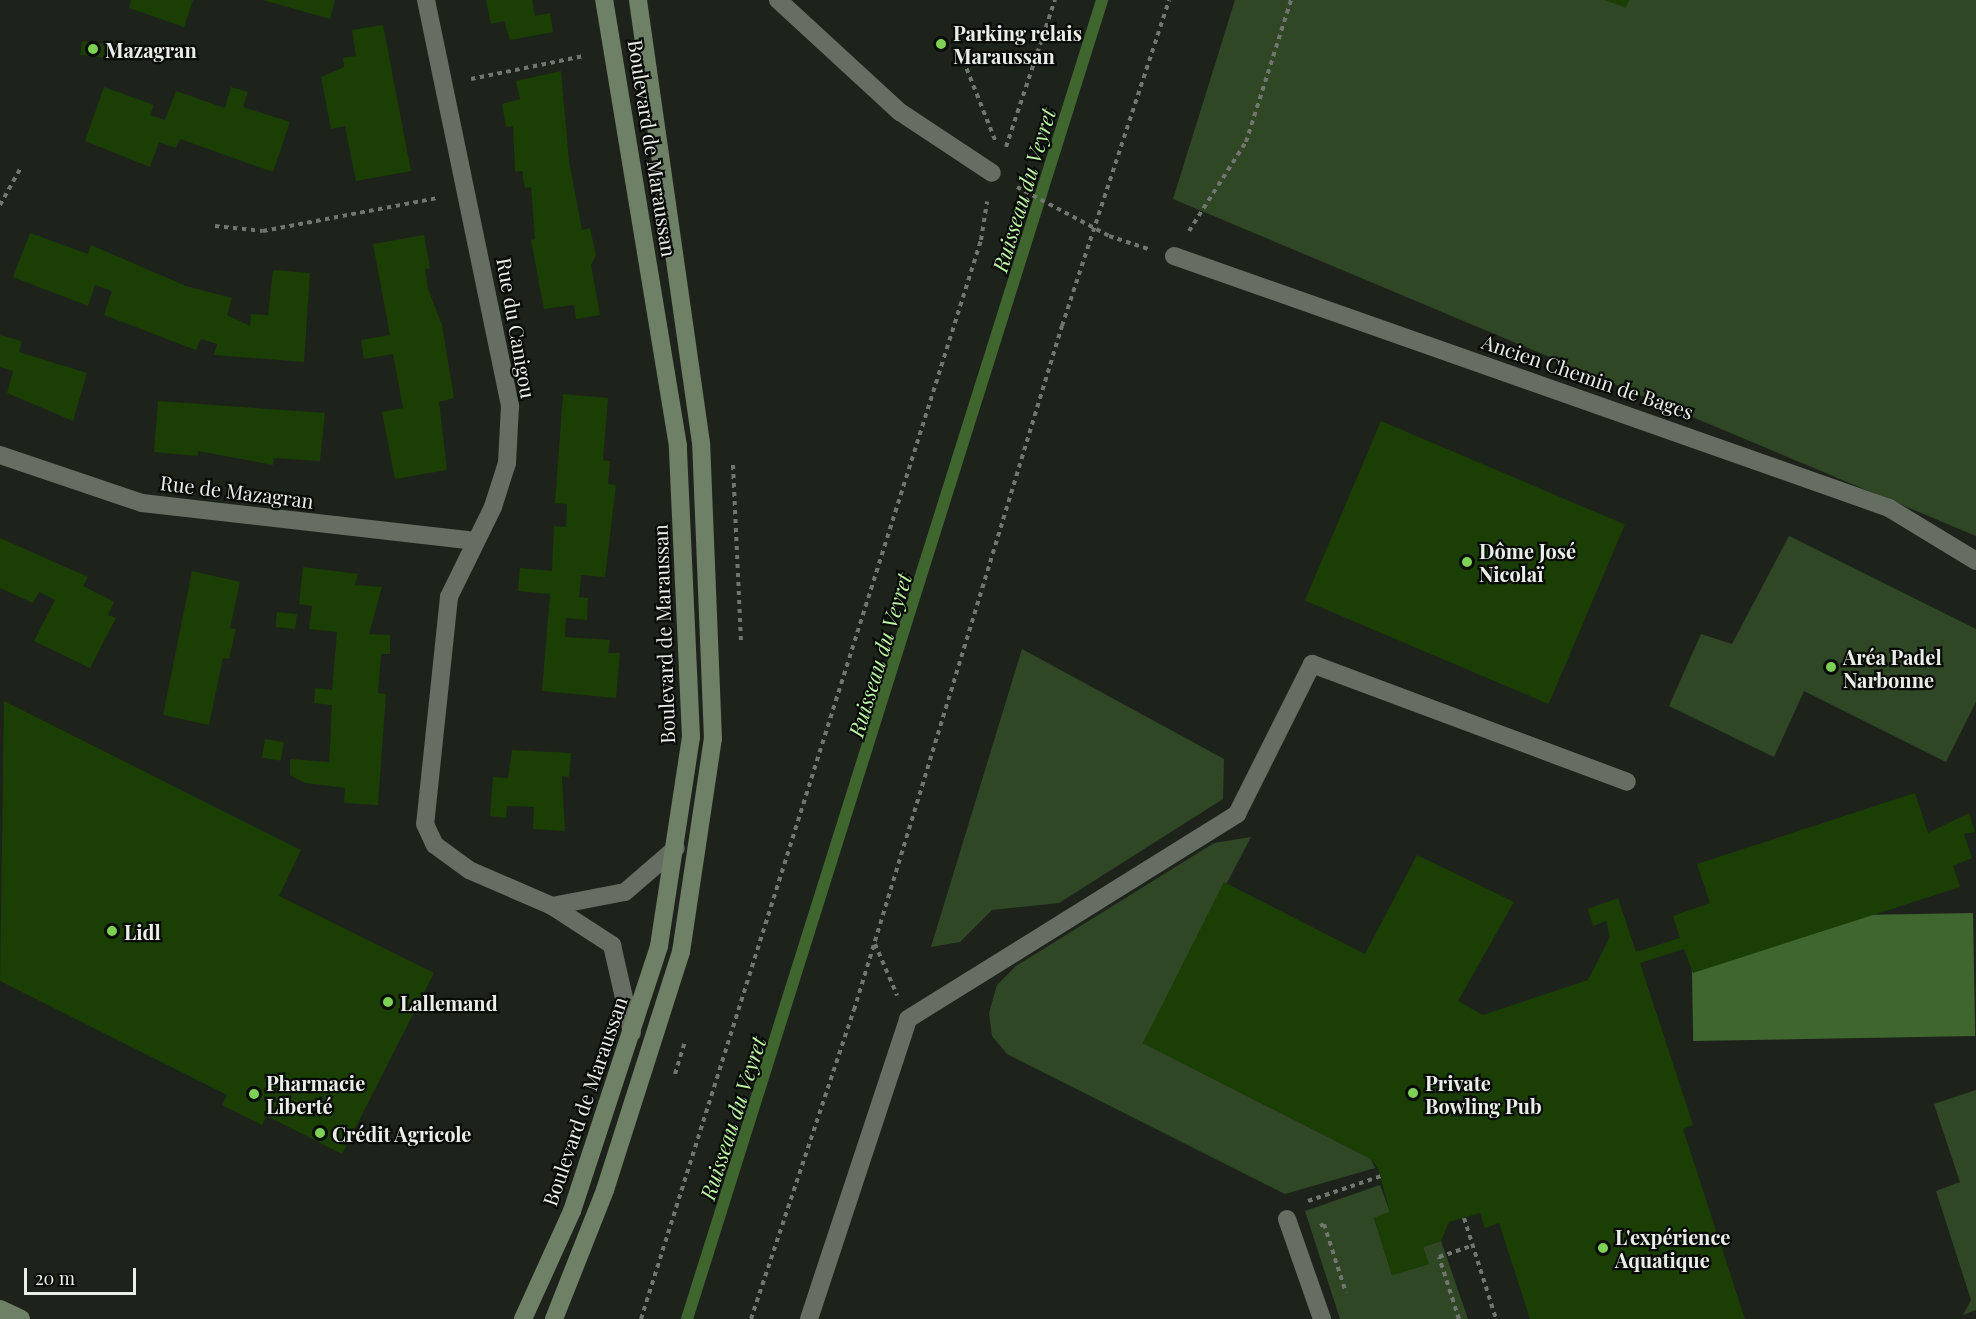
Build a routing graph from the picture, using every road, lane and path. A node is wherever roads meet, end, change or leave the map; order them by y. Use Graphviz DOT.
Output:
graph roads {
  1 [pos="426,0"];
  2 [pos="604,0"];
  3 [pos="638,0"];
  4 [pos="778,0"];
  5 [pos="1055,0"];
  6 [pos="1168,0"];
  7 [pos="1291,0"];
  8 [pos="615,50"];
  9 [pos="960,52"];
  10 [pos="446,84"];
  11 [pos="20,169"];
  12 [pos="992,173"];
  13 [pos="1011,184"];
  14 [pos="468,192"];
  15 [pos="0,205"];
  16 [pos="215,226"];
  17 [pos="1094,226"];
  18 [pos="1138,246"];
  19 [pos="1174,256"];
  20 [pos="0,455"];
  21 [pos="476,541"];
  22 [pos="1976,561"];
  23 [pos="1627,782"];
  24 [pos="676,848"];
  25 [pos="552,906"];
  26 [pos="874,943"];
  27 [pos="908,1019"];
  28 [pos="632,1033"];
  29 [pos="1381,1176"];
  30 [pos="1464,1218"];
  31 [pos="1287,1219"];
  32 [pos="1473,1245"];
  33 [pos="0,1309"];
  34 [pos="21,1319"];
  35 [pos="523,1319"];
  36 [pos="554,1319"];
  37 [pos="641,1319"];
  38 [pos="751,1319"];
  39 [pos="808,1319"];
  40 [pos="1322,1319"];
  41 [pos="1459,1319"];
  42 [pos="1496,1319"];
  1 -- 10 [label="street, Rue du Canigou"];
  2 -- 8 [label="main road, Boulevard de Maraussan"];
  3 -- 36 [label="main road, Boulevard de Maraussan"];
  4 -- 12 [label="street"];
  5 -- 12 [label="path"];
  6 -- 17 [label="path"];
  7 -- 19 [label="path"];
  8 -- 10 [label="path"];
  8 -- 24 [label="main road, Boulevard de Maraussan"];
  9 -- 12 [label="path"];
  10 -- 14 [label="street, Rue du Canigou"];
  11 -- 15 [label="path"];
  12 -- 37 [label="path"];
  13 -- 17 [label="path"];
  14 -- 16 [label="path"];
  14 -- 21 [label="street, Rue du Canigou"];
  17 -- 18 [label="path"];
  17 -- 26 [label="path"];
  19 -- 22 [label="street, Ancien Chemin de Bages"];
  20 -- 21 [label="street, Rue de Mazagran"];
  21 -- 25 [label="street, Rue du Canigou"];
  23 -- 27 [label="street"];
  24 -- 25 [label="street"];
  24 -- 28 [label="main road, Boulevard de Maraussan"];
  25 -- 28 [label="street, Rue du Canigou"];
  26 -- 27 [label="path"];
  26 -- 38 [label="path"];
  27 -- 39 [label="street"];
  28 -- 35 [label="main road, Boulevard de Maraussan"];
  29 -- 31 [label="path"];
  30 -- 32 [label="path"];
  31 -- 40 [label="street"];
  32 -- 41 [label="path"];
  32 -- 42 [label="path"];
  33 -- 34 [label="main road"];
}
